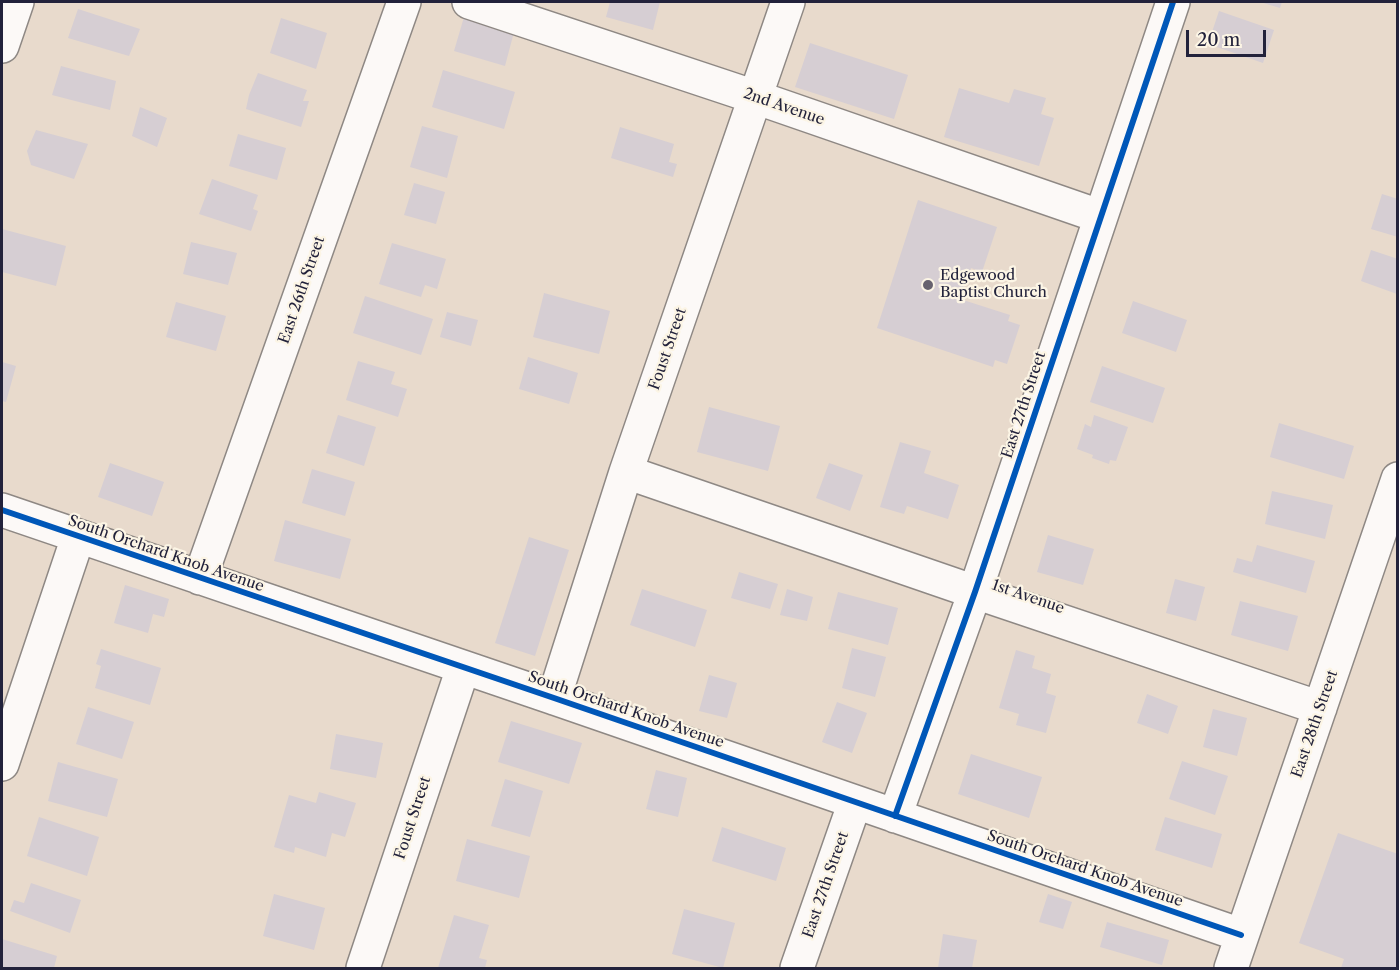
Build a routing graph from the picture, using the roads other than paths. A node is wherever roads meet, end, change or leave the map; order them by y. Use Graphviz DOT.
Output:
graph roads {
  1 [pos="17,2"];
  2 [pos="404,2"];
  3 [pos="469,2"];
  4 [pos="788,2"];
  5 [pos="1173,2"];
  6 [pos="2,46"];
  7 [pos="755,97"];
  8 [pos="1099,216"];
  9 [pos="626,471"];
  10 [pos="1398,479"];
  11 [pos="2,510"];
  12 [pos="78,537"];
  13 [pos="200,578"];
  14 [pos="975,592"];
  15 [pos="463,668"];
  16 [pos="554,698"];
  17 [pos="1320,708"];
  18 [pos="2,764"];
  19 [pos="855,802"];
  20 [pos="895,816"];
  21 [pos="1241,935"];
  22 [pos="363,969"];
  23 [pos="797,969"];
  24 [pos="1231,969"];
  1 -- 6 [label="street"];
  2 -- 13 [label="street, East 26th Street"];
  3 -- 7 [label="street, 2nd Avenue"];
  4 -- 7 [label="street, Foust Street"];
  5 -- 8 [label="street, East 27th Street"];
  7 -- 8 [label="street, 2nd Avenue"];
  7 -- 9 [label="street, Foust Street"];
  8 -- 14 [label="street, East 27th Street"];
  9 -- 14 [label="street, 1st Avenue"];
  9 -- 16 [label="street, Foust Street"];
  10 -- 17 [label="street, East 28th Street"];
  11 -- 12 [label="street, South Orchard Knob Avenue"];
  12 -- 13 [label="street, South Orchard Knob Avenue"];
  12 -- 18 [label="street"];
  13 -- 15 [label="street, South Orchard Knob Avenue"];
  14 -- 17 [label="street, 1st Avenue"];
  14 -- 20 [label="street, East 27th Street"];
  15 -- 16 [label="street, South Orchard Knob Avenue"];
  15 -- 22 [label="street, Foust Street"];
  16 -- 19 [label="street, South Orchard Knob Avenue"];
  17 -- 21 [label="street, East 28th Street"];
  19 -- 20 [label="street, South Orchard Knob Avenue"];
  19 -- 23 [label="street, East 27th Street"];
  20 -- 21 [label="street, South Orchard Knob Avenue"];
  21 -- 24 [label="street, East 28th Street"];
}
